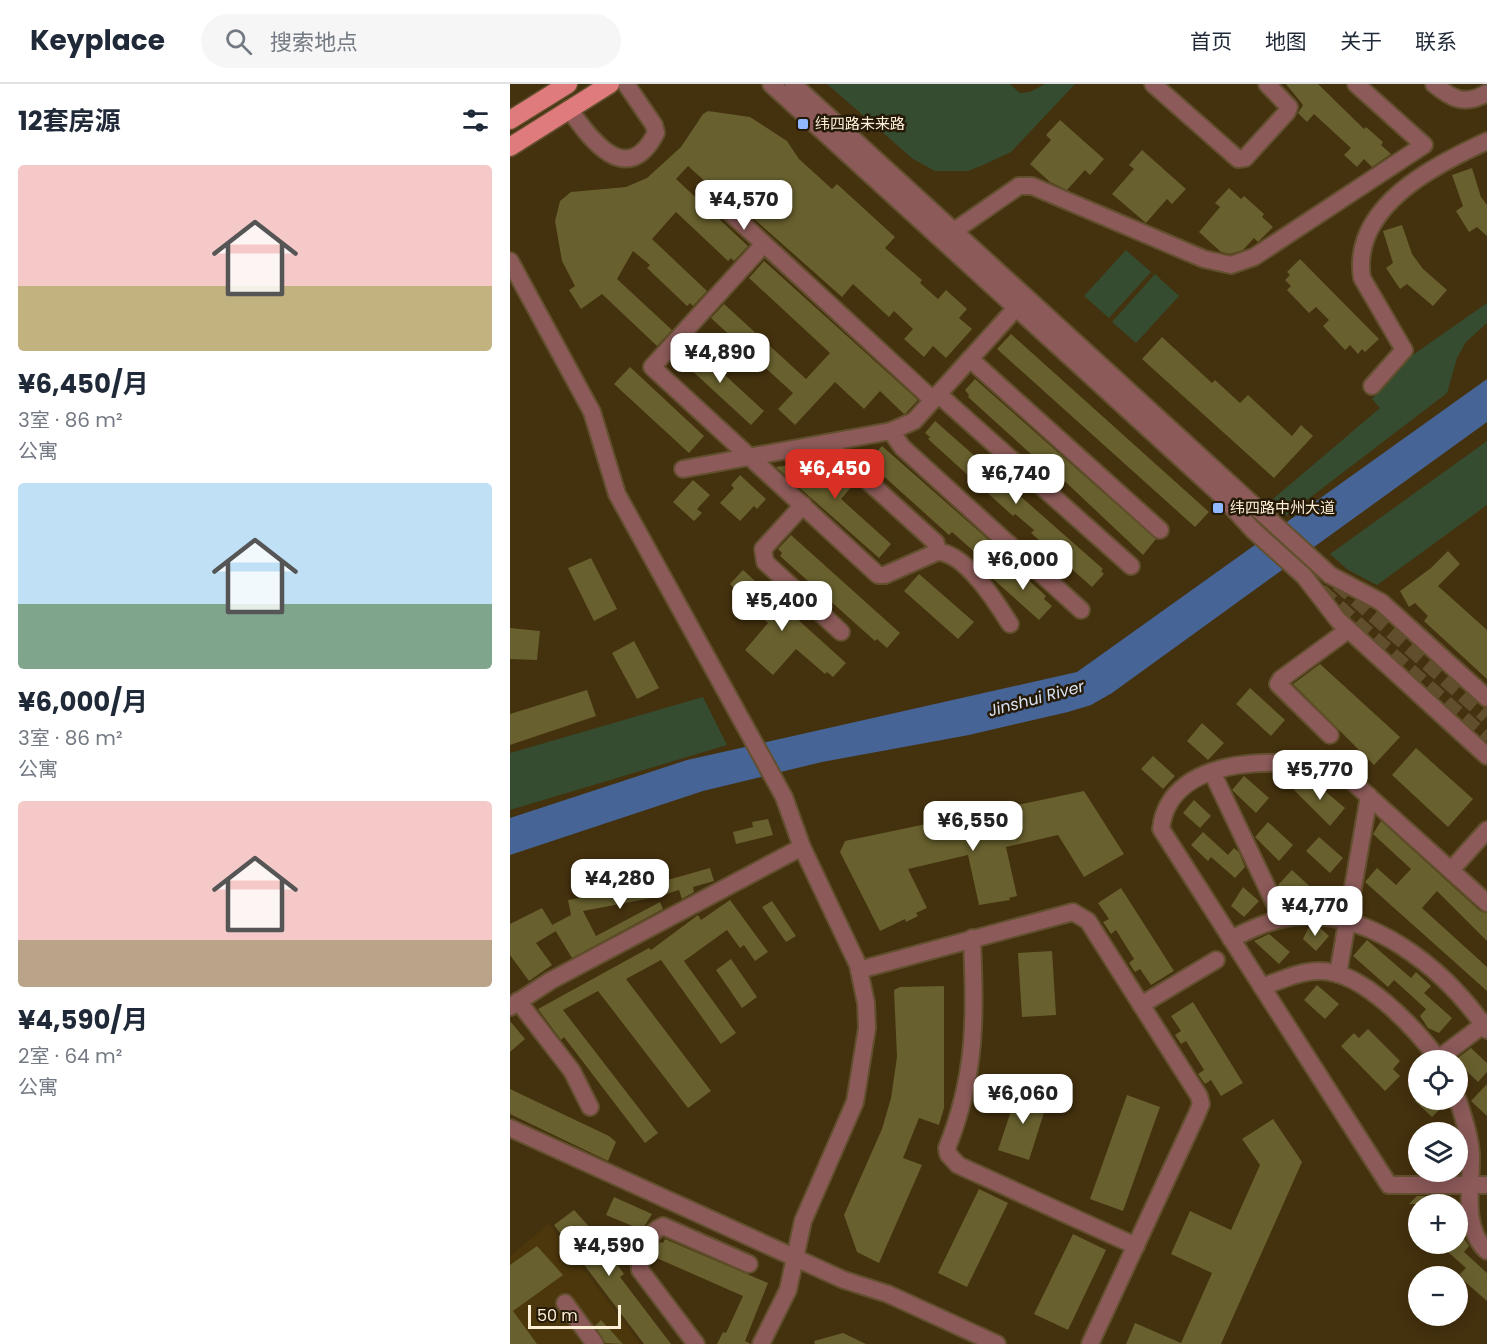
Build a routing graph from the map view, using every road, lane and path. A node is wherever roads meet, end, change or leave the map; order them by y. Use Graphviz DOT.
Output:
graph roads {
  1 [pos="568,84"];
  2 [pos="610,84"];
  3 [pos="626,84"];
  4 [pos="771,84"];
  5 [pos="793,84"];
  6 [pos="1153,84"];
  7 [pos="1267,84"];
  8 [pos="1356,84"];
  9 [pos="1434,84"];
  10 [pos="1487,93"];
  11 [pos="569,109"];
  12 [pos="510,120"];
  13 [pos="1487,141"];
  14 [pos="510,147"];
  15 [pos="710,194"];
  16 [pos="954,231"];
  17 [pos="764,244"];
  18 [pos="510,261"];
  19 [pos="1016,308"];
  20 [pos="970,359"];
  21 [pos="1372,386"];
  22 [pos="935,397"];
  23 [pos="891,431"];
  24 [pos="826,443"];
  25 [pos="750,456"];
  26 [pos="683,469"];
  27 [pos="803,505"];
  28 [pos="1160,530"];
  29 [pos="1009,544"];
  30 [pos="937,552"];
  31 [pos="1131,567"];
  32 [pos="977,578"];
  33 [pos="1081,610"];
  34 [pos="1010,624"];
  35 [pos="1348,630"];
  36 [pos="841,632"];
  37 [pos="1487,698"];
  38 [pos="1330,735"];
  39 [pos="1487,756"];
  40 [pos="1212,772"];
  41 [pos="1369,796"];
  42 [pos="1487,830"];
  43 [pos="802,847"];
  44 [pos="1451,870"];
  45 [pos="1487,903"];
  46 [pos="1282,919"];
  47 [pos="1349,922"];
  48 [pos="972,939"];
  49 [pos="1231,939"];
  50 [pos="1216,960"];
  51 [pos="859,970"];
  52 [pos="1338,974"];
  53 [pos="1262,987"];
  54 [pos="514,1004"];
  55 [pos="1141,1005"];
  56 [pos="1486,1026"];
  57 [pos="1429,1050"];
  58 [pos="1452,1050"];
  59 [pos="590,1107"];
  60 [pos="1460,1110"];
  61 [pos="510,1128"];
  62 [pos="1470,1185"];
  63 [pos="1487,1185"];
  64 [pos="1136,1246"];
  65 [pos="1487,1251"];
  66 [pos="794,1257"];
  67 [pos="749,1264"];
  68 [pos="844,1280"];
  69 [pos="565,1303"];
  70 [pos="595,1344"];
  71 [pos="696,1344"];
  72 [pos="761,1344"];
  73 [pos="971,1344"];
  74 [pos="998,1344"];
  75 [pos="1090,1344"];
  1 -- 12 [label="main road"];
  2 -- 11 [label="main road"];
  3 -- 11 [label="street"];
  4 -- 19 [label="street"];
  5 -- 16 [label="street"];
  6 -- 7 [label="street"];
  8 -- 16 [label="street"];
  9 -- 10 [label="street"];
  11 -- 14 [label="main road"];
  13 -- 21 [label="street"];
  15 -- 17 [label="street"];
  16 -- 37 [label="street"];
  17 -- 22 [label="street"];
  17 -- 25 [label="street"];
  18 -- 43 [label="street"];
  19 -- 20 [label="street"];
  19 -- 35 [label="street"];
  20 -- 22 [label="street"];
  20 -- 28 [label="street"];
  22 -- 23 [label="street"];
  22 -- 31 [label="street"];
  23 -- 24 [label="street"];
  23 -- 29 [label="street"];
  24 -- 25 [label="street"];
  24 -- 30 [label="street"];
  25 -- 26 [label="street"];
  25 -- 27 [label="street"];
  27 -- 30 [label="street"];
  27 -- 36 [label="street"];
  29 -- 32 [label="street"];
  29 -- 33 [label="street"];
  30 -- 32 [label="street"];
  32 -- 34 [label="street"];
  35 -- 38 [label="street"];
  35 -- 39 [label="street"];
  40 -- 41 [label="street"];
  40 -- 46 [label="street"];
  40 -- 49 [label="street"];
  41 -- 44 [label="street"];
  41 -- 47 [label="street"];
  42 -- 44 [label="street"];
  43 -- 51 [label="street"];
  43 -- 54 [label="street"];
  44 -- 45 [label="street"];
  46 -- 47 [label="street"];
  46 -- 49 [label="street"];
  47 -- 52 [label="street"];
  47 -- 56 [label="street"];
  48 -- 51 [label="street"];
  48 -- 55 [label="street"];
  48 -- 64 [label="street"];
  49 -- 53 [label="street"];
  50 -- 55 [label="street"];
  51 -- 66 [label="street"];
  52 -- 53 [label="street"];
  52 -- 57 [label="street"];
  53 -- 62 [label="street"];
  54 -- 59 [label="street"];
  55 -- 64 [label="street"];
  56 -- 58 [label="street"];
  60 -- 62 [label="street"];
  61 -- 66 [label="street"];
  62 -- 63 [label="street"];
  62 -- 65 [label="street"];
  64 -- 75 [label="street"];
  66 -- 68 [label="street"];
  66 -- 72 [label="street"];
  67 -- 71 [label="street"];
  68 -- 73 [label="street"];
  68 -- 74 [label="street"];
  69 -- 70 [label="street"];
}
